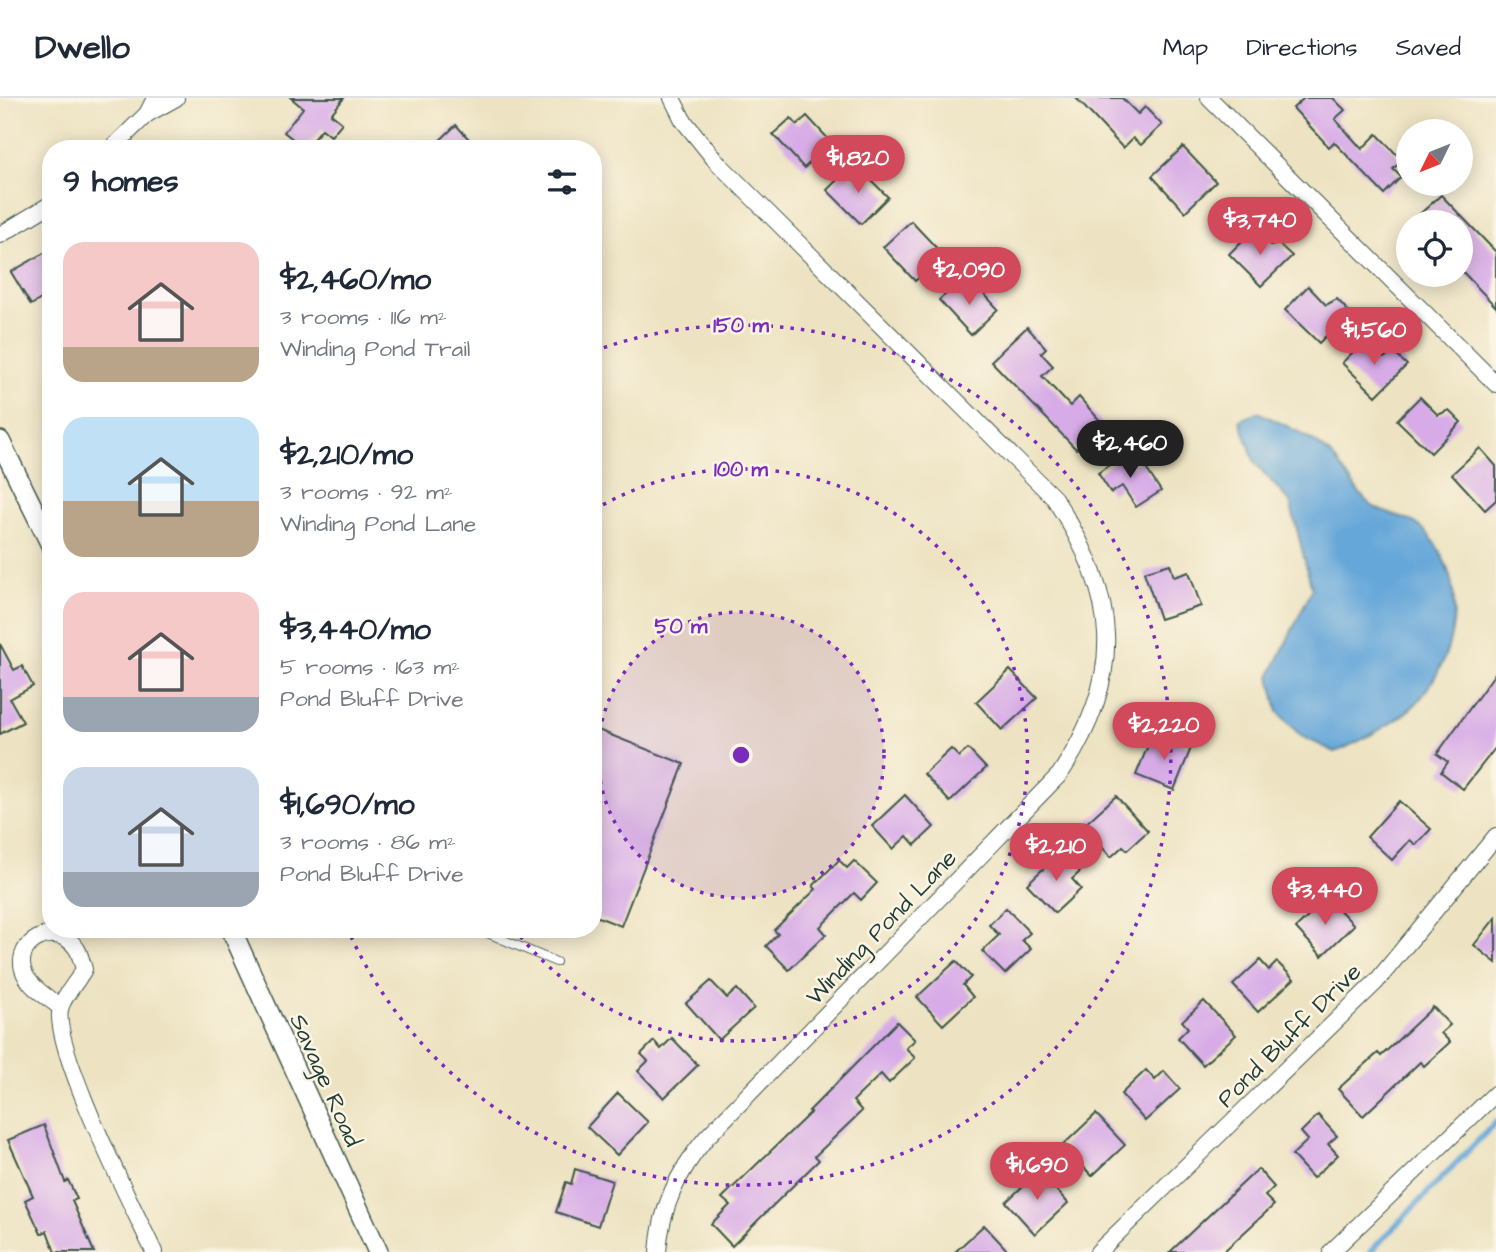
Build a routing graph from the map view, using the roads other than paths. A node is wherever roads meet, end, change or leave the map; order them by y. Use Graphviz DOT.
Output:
graph roads {
  1 [pos="155,98"];
  2 [pos="176,98"];
  3 [pos="672,98"];
  4 [pos="1209,98"];
  5 [pos="146,114"];
  6 [pos="120,140"];
  7 [pos="42,209"];
  8 [pos="0,234"];
  9 [pos="1496,384"];
  10 [pos="0,441"];
  11 [pos="42,527"];
  12 [pos="1496,836"];
  13 [pos="42,935"];
  14 [pos="65,938"];
  15 [pos="235,938"];
  16 [pos="499,938"];
  17 [pos="556,962"];
  18 [pos="60,1007"];
  19 [pos="1496,1093"];
  20 [pos="374,1251"];
  21 [pos="154,1252"];
  22 [pos="658,1252"];
  23 [pos="1098,1252"];
  24 [pos="1331,1252"];
  1 -- 5 [label="street"];
  2 -- 5 [label="street"];
  3 -- 22 [label="street, Winding Pond Lane"];
  4 -- 9 [label="street"];
  5 -- 6 [label="street"];
  7 -- 8 [label="street"];
  10 -- 11 [label="street"];
  12 -- 23 [label="street, Pond Bluff Drive"];
  13 -- 18 [label="street"];
  14 -- 18 [label="street"];
  15 -- 20 [label="street, Savage Road"];
  16 -- 17 [label="lane"];
  18 -- 21 [label="street"];
  19 -- 24 [label="street"];
}
